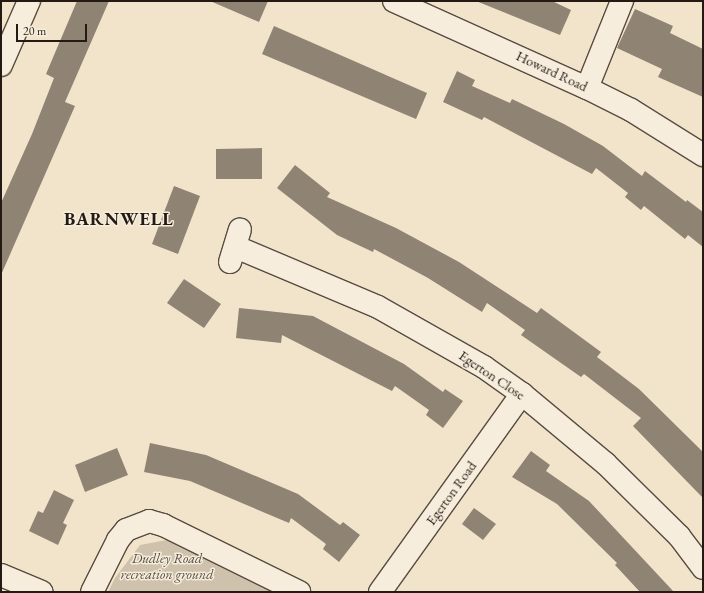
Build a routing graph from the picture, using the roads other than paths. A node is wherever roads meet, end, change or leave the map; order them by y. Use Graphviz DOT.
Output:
graph roads {
  1 [pos="29,1"];
  2 [pos="394,1"];
  3 [pos="622,1"];
  4 [pos="1,65"];
  5 [pos="587,88"];
  6 [pos="703,155"];
  7 [pos="235,246"];
  8 [pos="522,394"];
  9 [pos="703,568"];
  10 [pos="1,575"];
  11 [pos="42,592"];
  12 [pos="92,592"];
  13 [pos="299,592"];
  14 [pos="380,592"];
  1 -- 4 [label="street"];
  2 -- 5 [label="street, Howard Road"];
  3 -- 5 [label="street"];
  5 -- 6 [label="street, Howard Road"];
  7 -- 8 [label="street, Egerton Close"];
  8 -- 9 [label="street, Egerton Close"];
  8 -- 14 [label="street, Egerton Road"];
  10 -- 11 [label="street"];
  12 -- 13 [label="street"];
}
